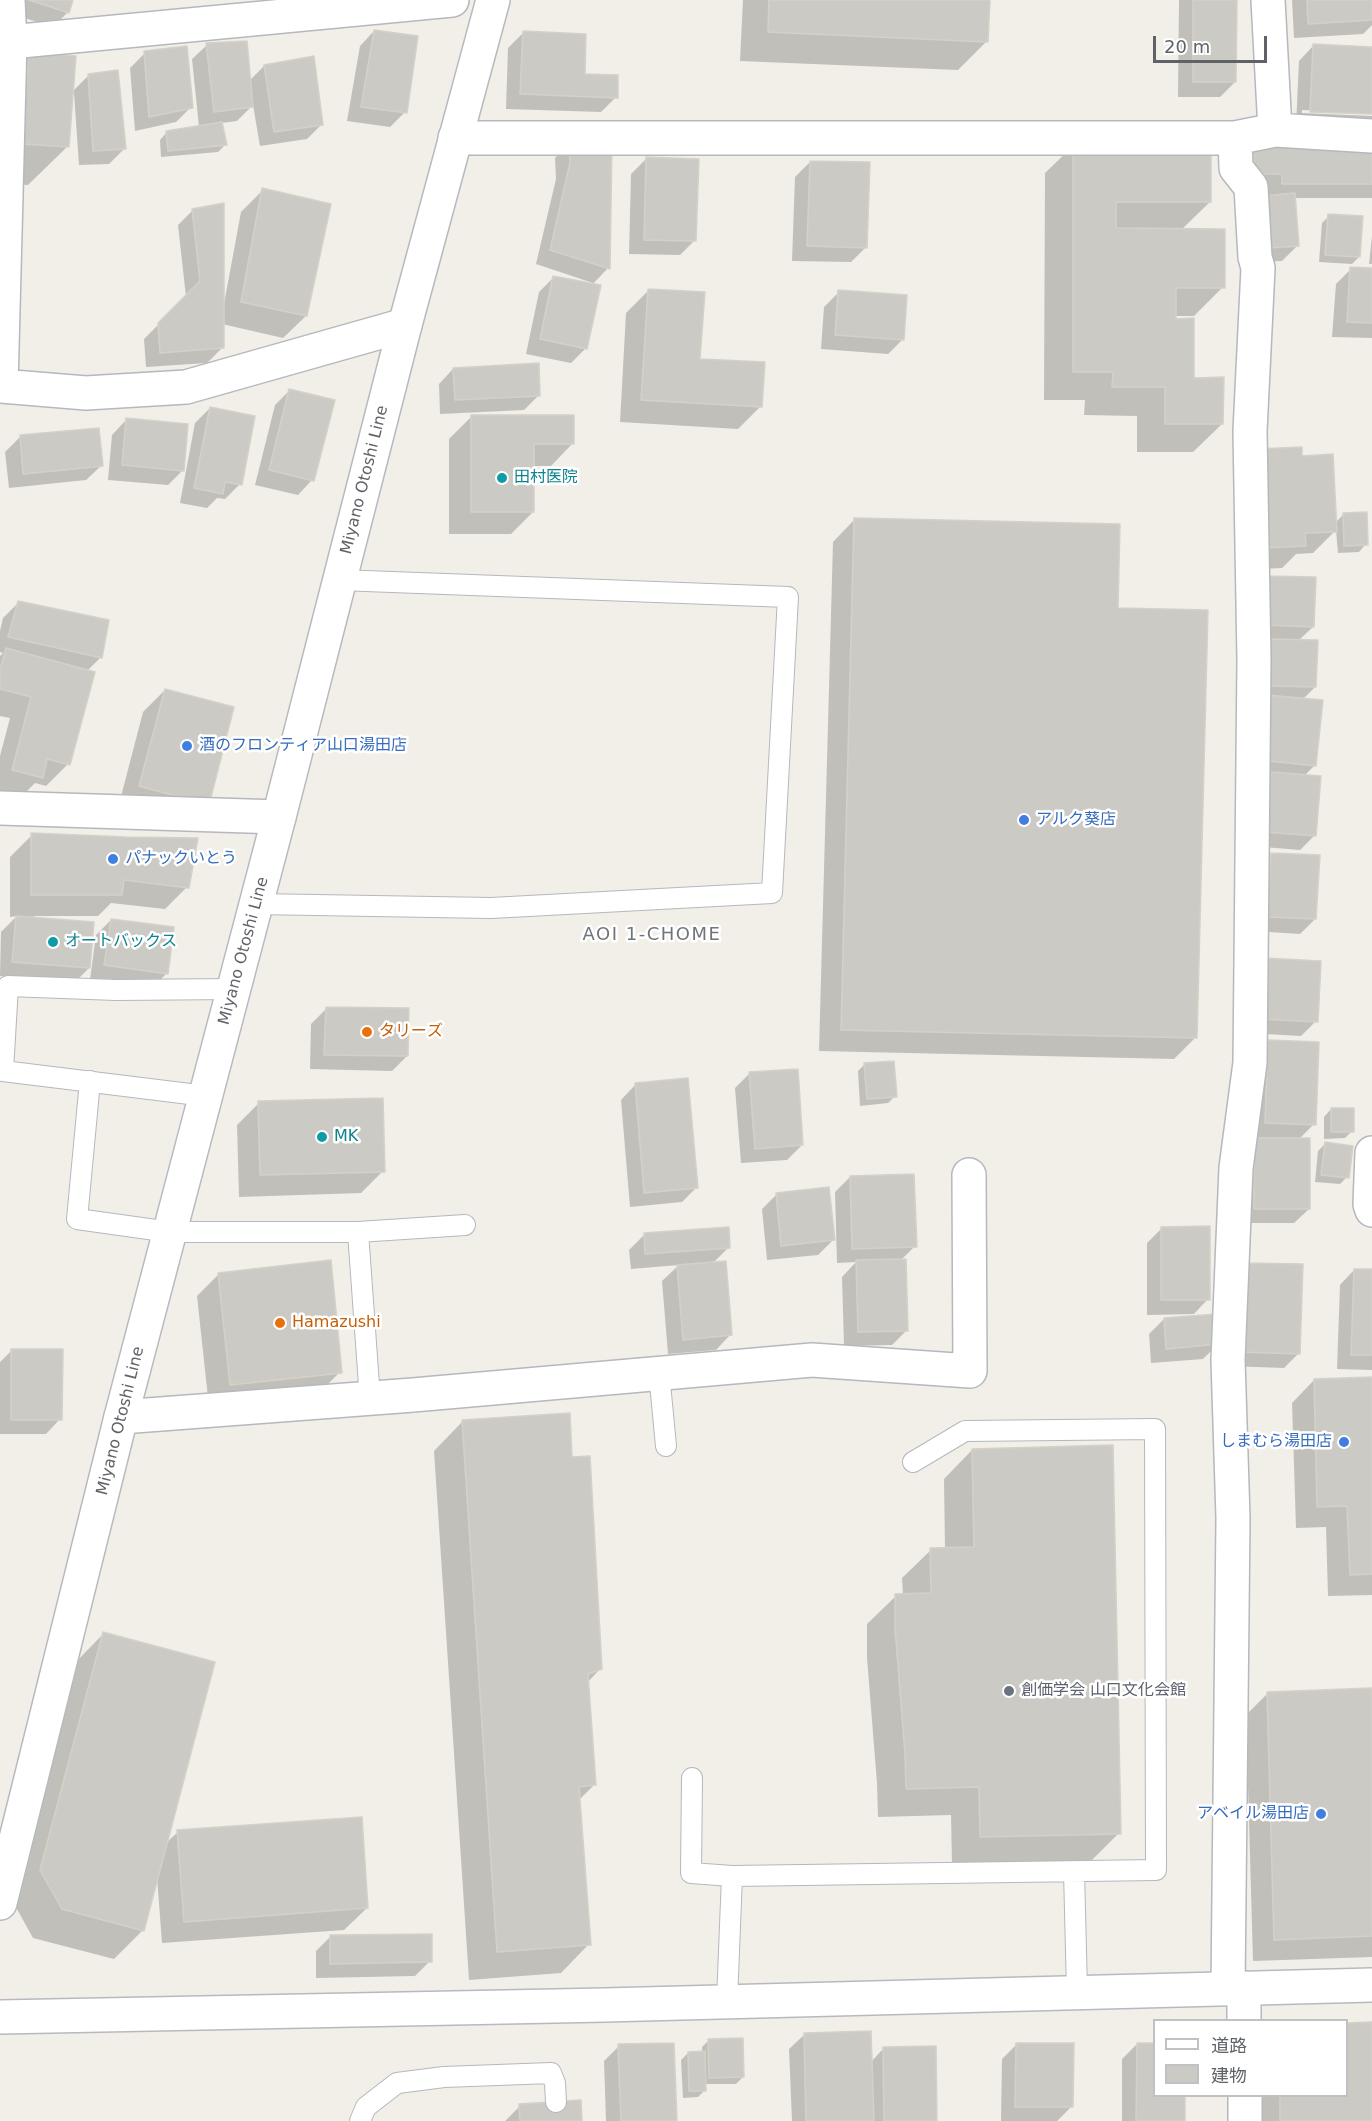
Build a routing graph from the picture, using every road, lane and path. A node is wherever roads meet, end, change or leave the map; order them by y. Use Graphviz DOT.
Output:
graph roads {
  1 [pos="8,0"];
  2 [pos="452,0"];
  3 [pos="493,0"];
  4 [pos="1268,0"];
  5 [pos="10,42"];
  6 [pos="1275,130"];
  7 [pos="1372,136"];
  8 [pos="455,138"];
  9 [pos="1235,138"];
  10 [pos="405,325"];
  11 [pos="0,386"];
  12 [pos="339,580"];
  13 [pos="0,808"];
  14 [pos="279,818"];
  15 [pos="256,904"];
  16 [pos="234,988"];
  17 [pos="90,1081"];
  18 [pos="206,1096"];
  19 [pos="1372,1153"];
  20 [pos="969,1175"];
  21 [pos="1372,1210"];
  22 [pos="465,1225"];
  23 [pos="170,1232"];
  24 [pos="358,1232"];
  25 [pos="659,1373"];
  26 [pos="370,1399"];
  27 [pos="121,1417"];
  28 [pos="666,1446"];
  29 [pos="913,1462"];
  30 [pos="692,1778"];
  31 [pos="6,1857"];
  32 [pos="1074,1871"];
  33 [pos="732,1876"];
  34 [pos="0,1902"];
  35 [pos="1372,1985"];
  36 [pos="1236,1988"];
  37 [pos="1077,1991"];
  38 [pos="727,2001"];
  39 [pos="0,2017"];
  40 [pos="1244,2019"];
  41 [pos="1245,2097"];
  42 [pos="556,2102"];
  43 [pos="360,2121"];
  44 [pos="1245,2121"];
  1 -- 5 [label="street"];
  2 -- 5 [label="street"];
  3 -- 8 [label="street, Miyano Otoshi Line"];
  4 -- 6 [label="street"];
  5 -- 11 [label="street"];
  6 -- 7 [label="street"];
  6 -- 9 [label="street"];
  8 -- 9 [label="street"];
  8 -- 10 [label="street, Miyano Otoshi Line"];
  9 -- 36 [label="street"];
  10 -- 11 [label="street"];
  10 -- 12 [label="street, Miyano Otoshi Line"];
  12 -- 14 [label="street, Miyano Otoshi Line"];
  12 -- 15 [label="lane"];
  13 -- 14 [label="street"];
  14 -- 15 [label="street, Miyano Otoshi Line"];
  15 -- 16 [label="street, Miyano Otoshi Line"];
  16 -- 17 [label="lane"];
  16 -- 18 [label="street, Miyano Otoshi Line"];
  17 -- 18 [label="lane"];
  17 -- 23 [label="lane"];
  18 -- 23 [label="street, Miyano Otoshi Line"];
  19 -- 21 [label="street"];
  20 -- 25 [label="street"];
  22 -- 24 [label="lane"];
  23 -- 24 [label="lane"];
  23 -- 27 [label="street, Miyano Otoshi Line"];
  24 -- 26 [label="lane"];
  25 -- 26 [label="street"];
  25 -- 28 [label="lane"];
  26 -- 27 [label="street"];
  27 -- 31 [label="street, Miyano Otoshi Line"];
  29 -- 32 [label="lane"];
  30 -- 33 [label="lane"];
  31 -- 34 [label="street, Miyano Otoshi Line"];
  32 -- 33 [label="lane"];
  32 -- 37 [label="lane"];
  33 -- 38 [label="lane"];
  35 -- 36 [label="street"];
  36 -- 37 [label="street"];
  36 -- 40 [label="street"];
  37 -- 38 [label="street"];
  38 -- 39 [label="street"];
  41 -- 44 [label="street"];
  42 -- 43 [label="lane"];
}
